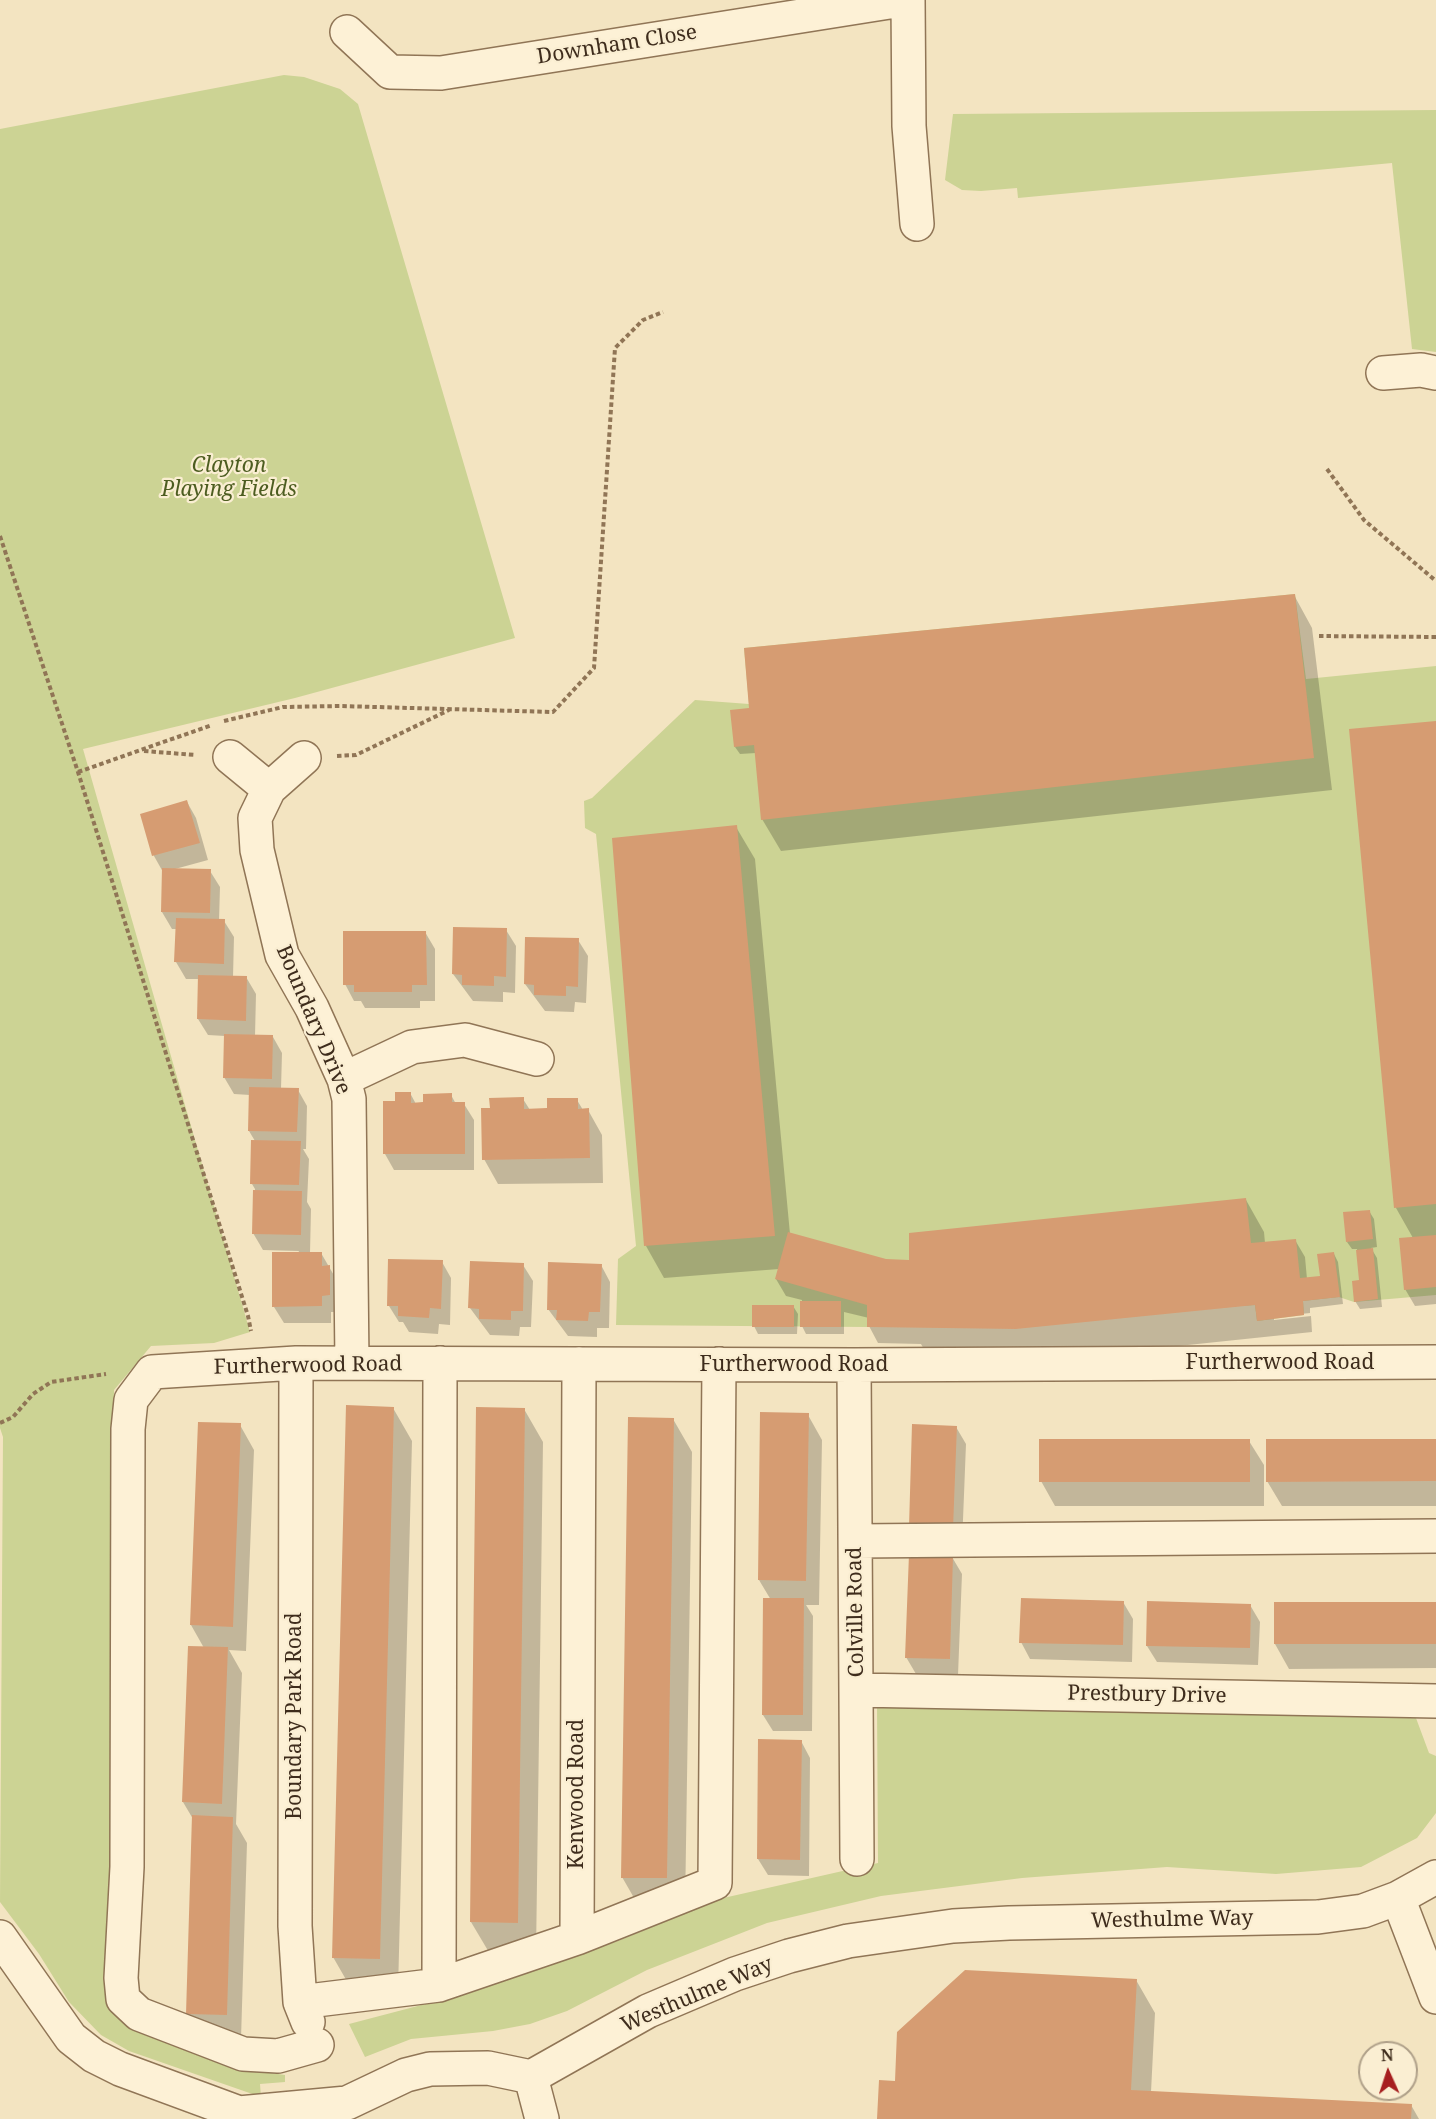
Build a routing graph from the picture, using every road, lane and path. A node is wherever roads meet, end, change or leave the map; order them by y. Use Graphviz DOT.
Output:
graph roads {
  1 [pos="902,0"];
  2 [pos="908,0"];
  3 [pos="347,32"];
  4 [pos="917,224"];
  5 [pos="663,312"];
  6 [pos="1383,372"];
  7 [pos="1436,373"];
  8 [pos="1327,469"];
  9 [pos="0,536"];
  10 [pos="1436,580"];
  11 [pos="1320,636"];
  12 [pos="1436,637"];
  13 [pos="450,710"];
  14 [pos="141,751"];
  15 [pos="356,755"];
  16 [pos="230,757"];
  17 [pos="304,758"];
  18 [pos="78,772"];
  19 [pos="269,789"];
  20 [pos="537,1059"];
  21 [pos="344,1079"];
  22 [pos="1436,1362"];
  23 [pos="296,1363"];
  24 [pos="352,1363"];
  25 [pos="441,1363"];
  26 [pos="579,1364"];
  27 [pos="719,1364"];
  28 [pos="255,1365"];
  29 [pos="854,1365"];
  30 [pos="152,1372"];
  31 [pos="0,1423"];
  32 [pos="1436,1536"];
  33 [pos="856,1541"];
  34 [pos="857,1690"];
  35 [pos="1436,1701"];
  36 [pos="857,1859"];
  37 [pos="1436,1877"];
  38 [pos="1398,1898"];
  39 [pos="0,1937"];
  40 [pos="577,1938"];
  41 [pos="439,1985"];
  42 [pos="1436,1997"];
  43 [pos="300,2002"];
  44 [pos="531,2077"];
  45 [pos="342,2111"];
  46 [pos="240,2116"];
  47 [pos="542,2119"];
  1 -- 3 [label="street, Downham Close"];
  2 -- 4 [label="street"];
  5 -- 13 [label="path"];
  6 -- 7 [label="street"];
  8 -- 10 [label="path"];
  9 -- 18 [label="path"];
  11 -- 12 [label="path"];
  13 -- 14 [label="path"];
  13 -- 15 [label="path"];
  14 -- 16 [label="path"];
  14 -- 18 [label="path"];
  16 -- 19 [label="street"];
  17 -- 19 [label="street, Boundary Drive"];
  18 -- 28 [label="path"];
  19 -- 21 [label="street, Boundary Drive"];
  20 -- 21 [label="street"];
  21 -- 24 [label="street, Boundary Drive"];
  22 -- 29 [label="street, Furtherwood Road"];
  23 -- 24 [label="street, Furtherwood Road"];
  23 -- 28 [label="street, Furtherwood Road"];
  23 -- 43 [label="street, Boundary Park Road"];
  24 -- 25 [label="street, Furtherwood Road"];
  25 -- 26 [label="street, Furtherwood Road"];
  25 -- 41 [label="street"];
  26 -- 27 [label="street, Furtherwood Road"];
  26 -- 40 [label="street, Kenwood Road"];
  27 -- 29 [label="street, Furtherwood Road"];
  27 -- 40 [label="street"];
  28 -- 30 [label="street, Furtherwood Road"];
  29 -- 33 [label="street, Colville Road"];
  30 -- 31 [label="path"];
  30 -- 43 [label="street, Boundary Park Road"];
  32 -- 33 [label="street"];
  33 -- 34 [label="street, Colville Road"];
  34 -- 35 [label="street, Prestbury Drive"];
  34 -- 36 [label="street, Colville Road"];
  37 -- 38 [label="street, Westhulme Way"];
  38 -- 42 [label="street"];
  38 -- 44 [label="street, Westhulme Way"];
  39 -- 46 [label="street"];
  40 -- 41 [label="street"];
  41 -- 43 [label="street"];
  44 -- 45 [label="street"];
  44 -- 47 [label="street"];
  45 -- 46 [label="street"];
}
